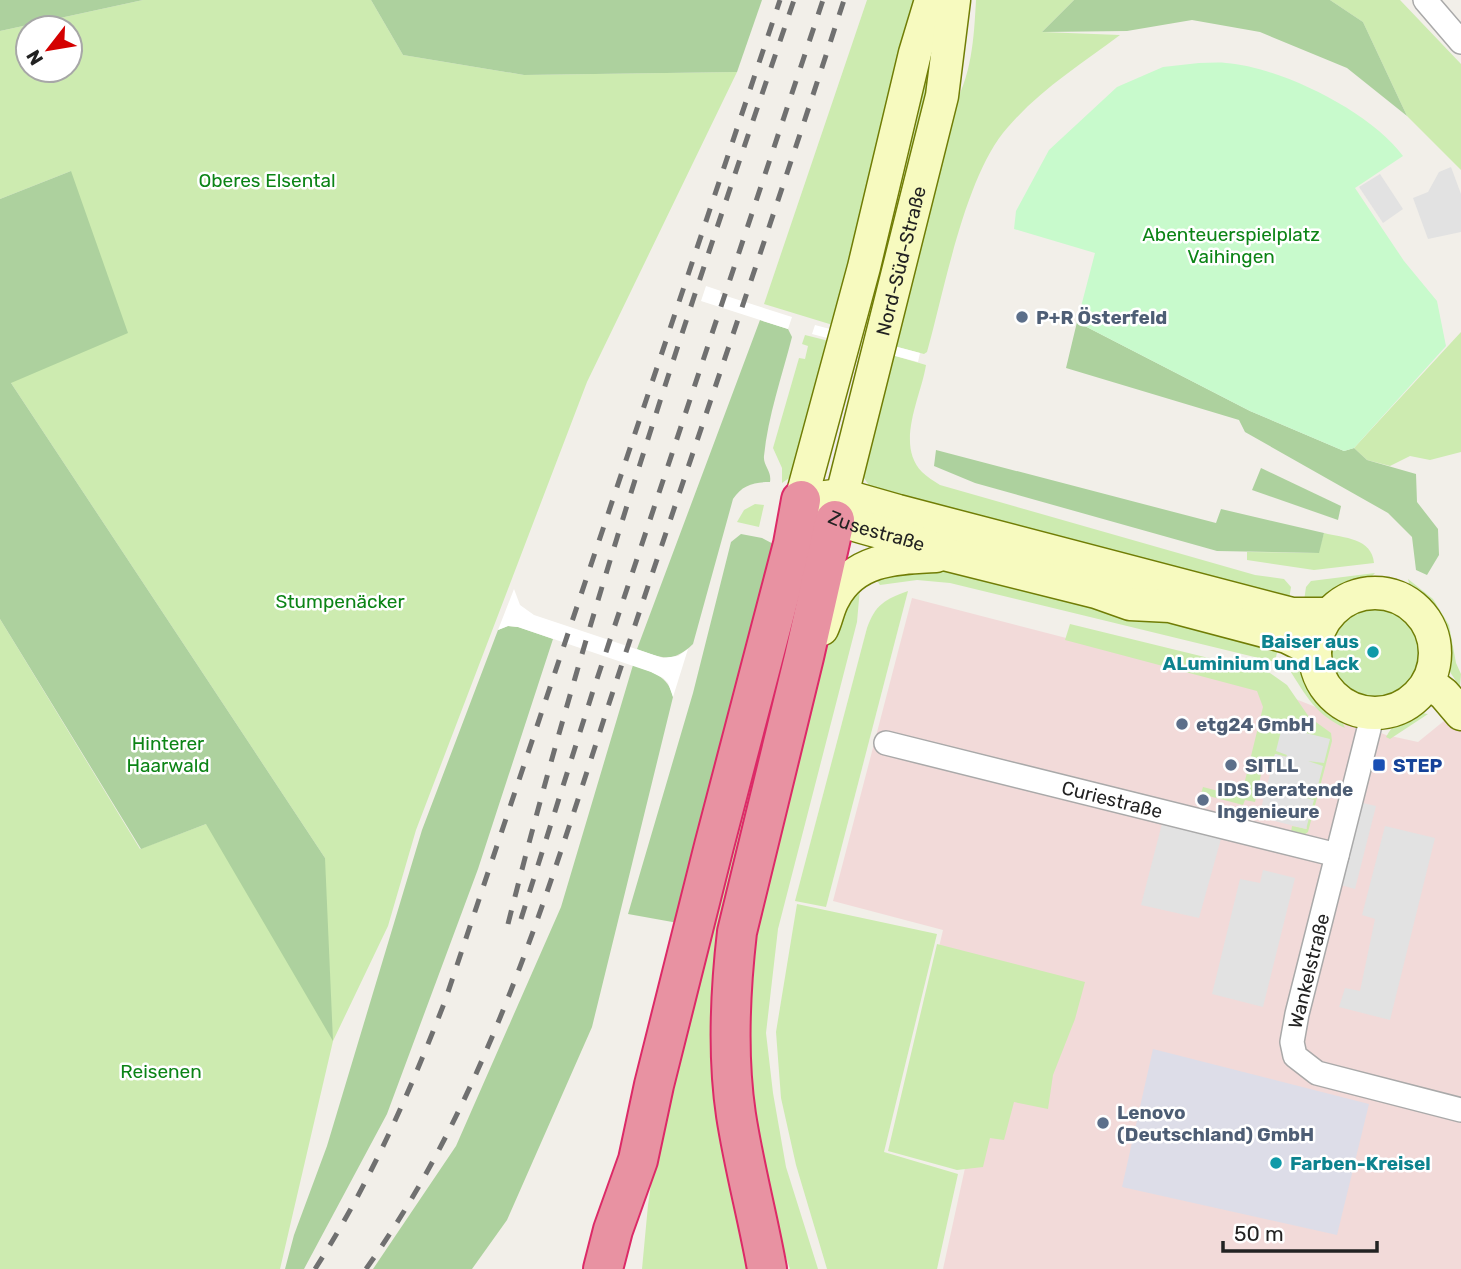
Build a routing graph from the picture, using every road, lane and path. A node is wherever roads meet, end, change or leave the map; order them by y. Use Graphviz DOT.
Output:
graph roads {
  1 [pos="931,0"];
  2 [pos="954,0"];
  3 [pos="1425,0"];
  4 [pos="1461,42"];
  5 [pos="801,500"];
  6 [pos="838,507"];
  7 [pos="948,555"];
  8 [pos="1328,614"];
  9 [pos="1315,651"];
  10 [pos="804,657"];
  11 [pos="1429,682"];
  12 [pos="1373,713"];
  13 [pos="1461,714"];
  14 [pos="886,743"];
  15 [pos="1337,855"];
  16 [pos="1461,1110"];
  17 [pos="638,1160"];
  18 [pos="756,1207"];
  19 [pos="603,1269"];
  20 [pos="631,1269"];
  21 [pos="767,1269"];
  22 [pos="780,1269"];
  1 -- 5 [label="street, Nord-Süd-Straße"];
  2 -- 6 [label="street, Nord-Süd-Straße"];
  3 -- 4 [label="street"];
  5 -- 6 [label="street, Zusestraße"];
  5 -- 17 [label="highway"];
  6 -- 7 [label="street, Zusestraße"];
  6 -- 8 [label="street, Zusestraße"];
  6 -- 10 [label="highway"];
  7 -- 9 [label="street, Zusestraße"];
  7 -- 10 [label="street"];
  8 -- 9 [label="street"];
  8 -- 11 [label="street"];
  9 -- 12 [label="street"];
  10 -- 18 [label="highway"];
  11 -- 12 [label="street"];
  11 -- 13 [label="street"];
  12 -- 15 [label="street, Wankelstraße"];
  14 -- 15 [label="street, Curiestraße"];
  15 -- 16 [label="street, Wankelstraße"];
  17 -- 19 [label="highway"];
  17 -- 20 [label="highway"];
  18 -- 21 [label="highway"];
  18 -- 22 [label="highway"];
}
